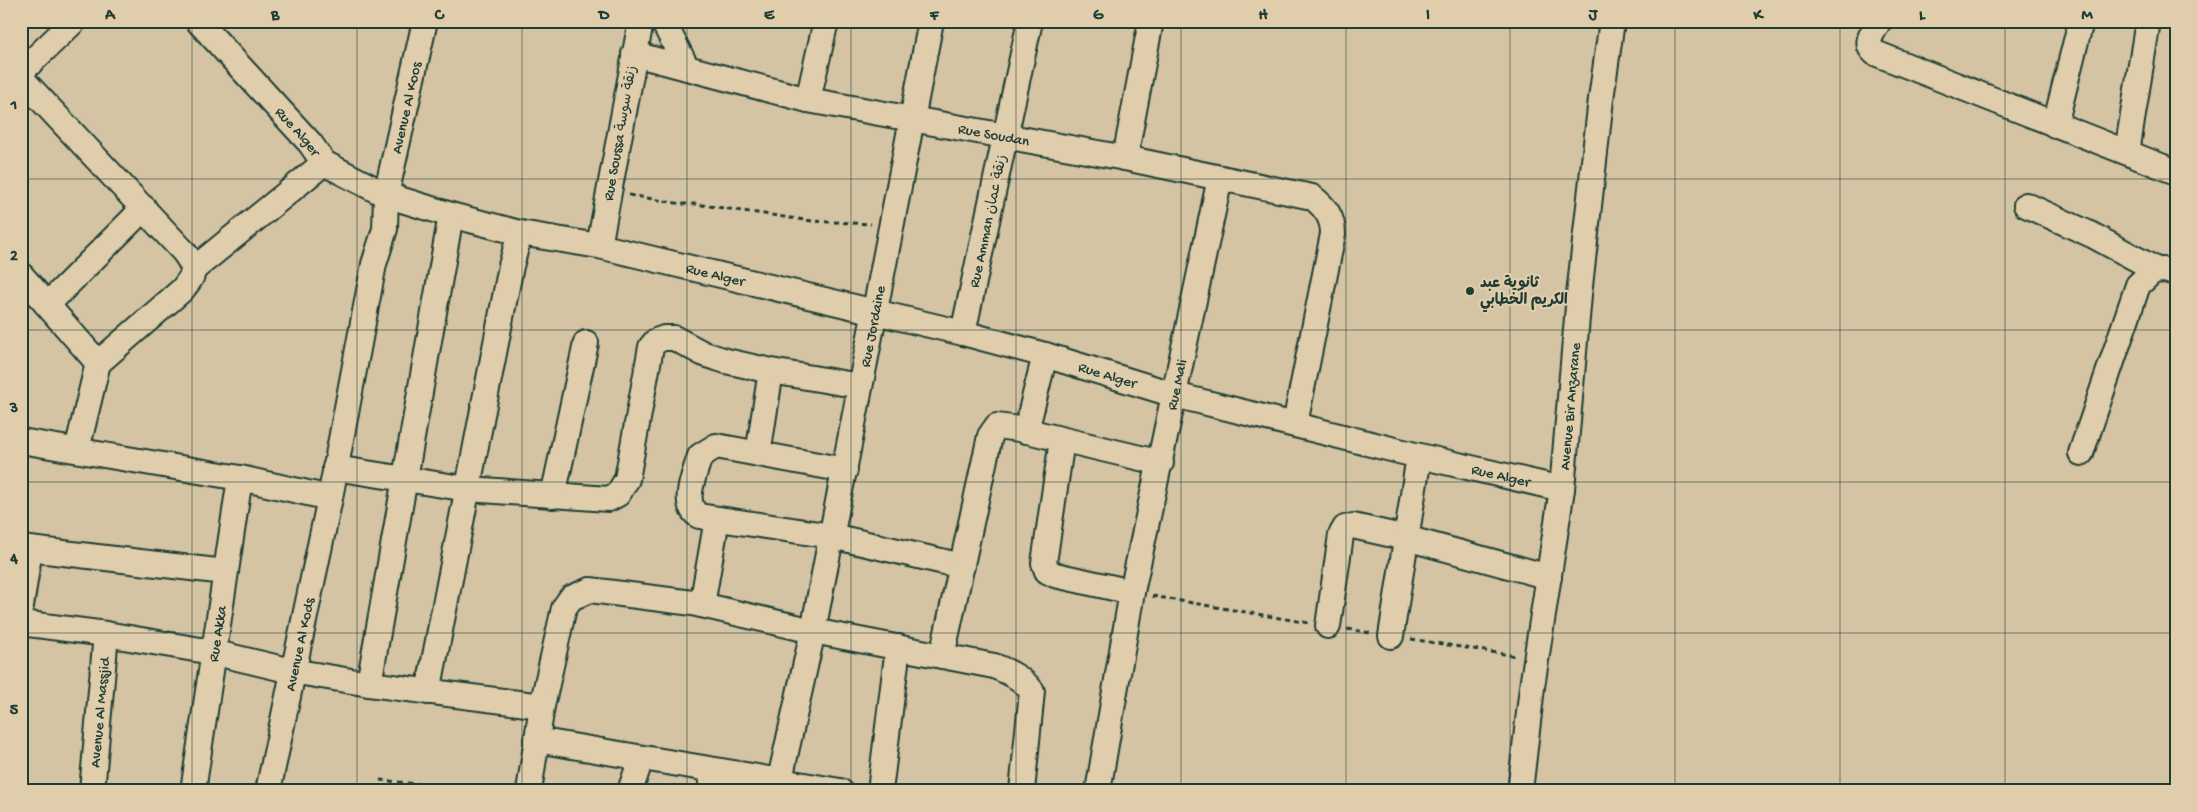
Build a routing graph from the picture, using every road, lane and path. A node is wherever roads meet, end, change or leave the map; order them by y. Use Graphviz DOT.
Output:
graph roads {
  1 [pos="74,21"];
  2 [pos="198,21"];
  3 [pos="425,21"];
  4 [pos="641,21"];
  5 [pos="663,21"];
  6 [pos="826,21"];
  7 [pos="930,21"];
  8 [pos="1030,21"];
  9 [pos="1152,21"];
  10 [pos="1612,21"];
  11 [pos="1880,21"];
  12 [pos="2081,21"];
  13 [pos="2148,21"];
  14 [pos="634,54"];
  15 [pos="687,68"];
  16 [pos="21,72"];
  17 [pos="21,78"];
  18 [pos="808,100"];
  19 [pos="911,120"];
  20 [pos="2055,125"];
  21 [pos="1004,135"];
  22 [pos="2127,152"];
  23 [pos="1124,158"];
  24 [pos="324,163"];
  25 [pos="2176,172"];
  26 [pos="1220,178"];
  27 [pos="609,191"];
  28 [pos="386,195"];
  29 [pos="2026,204"];
  30 [pos="144,208"];
  31 [pos="451,215"];
  32 [pos="891,225"];
  33 [pos="520,232"];
  34 [pos="599,246"];
  35 [pos="194,269"];
  36 [pos="2166,271"];
  37 [pos="21,275"];
  38 [pos="48,304"];
  39 [pos="875,314"];
  40 [pos="963,333"];
  41 [pos="586,343"];
  42 [pos="1045,355"];
  43 [pos="98,363"];
  44 [pos="771,372"];
  45 [pos="860,386"];
  46 [pos="1176,395"];
  47 [pos="1295,424"];
  48 [pos="1026,431"];
  49 [pos="1062,440"];
  50 [pos="21,441"];
  51 [pos="78,450"];
  52 [pos="2081,453"];
  53 [pos="758,454"];
  54 [pos="1419,456"];
  55 [pos="1161,463"];
  56 [pos="335,468"];
  57 [pos="845,470"];
  58 [pos="240,478"];
  59 [pos="405,478"];
  60 [pos="468,489"];
  61 [pos="1562,489"];
  62 [pos="553,496"];
  63 [pos="330,498"];
  64 [pos="717,519"];
  65 [pos="832,536"];
  66 [pos="1406,538"];
  67 [pos="26,549"];
  68 [pos="962,566"];
  69 [pos="225,572"];
  70 [pos="1549,578"];
  71 [pos="1132,592"];
  72 [pos="702,605"];
  73 [pos="21,606"];
  74 [pos="21,623"];
  75 [pos="1328,626"];
  76 [pos="814,630"];
  77 [pos="106,634"];
  78 [pos="1391,636"];
  79 [pos="898,647"];
  80 [pos="212,652"];
  81 [pos="942,656"];
  82 [pos="292,671"];
  83 [pos="369,684"];
  84 [pos="428,692"];
  85 [pos="542,706"];
  86 [pos="536,740"];
  87 [pos="641,758"];
  88 [pos="380,780"];
  89 [pos="712,780"];
  90 [pos="796,785"];
  91 [pos="92,791"];
  92 [pos="192,791"];
  93 [pos="268,791"];
  94 [pos="483,791"];
  95 [pos="530,791"];
  96 [pos="630,791"];
  97 [pos="840,791"];
  98 [pos="880,791"];
  99 [pos="1022,791"];
  100 [pos="1098,791"];
  101 [pos="1520,791"];
  1 -- 16 [label="street"];
  2 -- 24 [label="street, Rue Alger"];
  3 -- 28 [label="street, Avenue Al Koos"];
  4 -- 14 [label="street, Rue Soussa زنقة سوسة"];
  5 -- 15 [label="street"];
  6 -- 18 [label="street"];
  7 -- 19 [label="street, Rue Jordaine"];
  8 -- 21 [label="street, Rue Amman زنقة عمان"];
  9 -- 23 [label="street"];
  10 -- 61 [label="street, Avenue Bir Anzarane"];
  11 -- 20 [label="street"];
  12 -- 20 [label="street"];
  13 -- 22 [label="street"];
  14 -- 15 [label="street, Rue Soudan"];
  14 -- 27 [label="street, Rue Soussa زنقة سوسة"];
  15 -- 18 [label="street, Rue Soudan"];
  17 -- 30 [label="street"];
  18 -- 19 [label="street, Rue Soudan"];
  19 -- 21 [label="street, Rue Soudan"];
  19 -- 32 [label="street, Rue Jordaine"];
  20 -- 22 [label="street"];
  21 -- 23 [label="street, Rue Soudan"];
  21 -- 40 [label="street, Rue Amman زنقة عمان"];
  22 -- 25 [label="street"];
  23 -- 26 [label="street, Rue Soudan"];
  24 -- 28 [label="street, Rue Alger"];
  24 -- 35 [label="street"];
  26 -- 46 [label="street, Rue Mali"];
  26 -- 47 [label="street, Rue Soudan"];
  27 -- 32 [label="path"];
  27 -- 34 [label="street, Rue Soussa زنقة سوسة"];
  28 -- 31 [label="street, Rue Alger"];
  28 -- 56 [label="street, Avenue Al Koos"];
  29 -- 36 [label="street"];
  30 -- 35 [label="street"];
  30 -- 38 [label="street"];
  31 -- 33 [label="street, Rue Alger"];
  31 -- 59 [label="street"];
  32 -- 39 [label="street, Rue Jordaine"];
  33 -- 34 [label="street, Rue Alger"];
  33 -- 60 [label="street"];
  34 -- 39 [label="street, Rue Alger"];
  35 -- 43 [label="street"];
  36 -- 52 [label="street"];
  37 -- 38 [label="street"];
  38 -- 43 [label="street"];
  39 -- 40 [label="street, Rue Alger"];
  39 -- 45 [label="street, Rue Jordaine"];
  40 -- 42 [label="street, Rue Alger"];
  41 -- 62 [label="street"];
  42 -- 46 [label="street, Rue Alger"];
  42 -- 48 [label="street"];
  43 -- 51 [label="street"];
  44 -- 45 [label="street"];
  44 -- 53 [label="street"];
  44 -- 62 [label="street"];
  45 -- 57 [label="street, Rue Jordaine"];
  46 -- 47 [label="street, Rue Alger"];
  46 -- 55 [label="street, Rue Mali"];
  47 -- 54 [label="street, Rue Alger"];
  48 -- 49 [label="street"];
  48 -- 68 [label="street"];
  49 -- 55 [label="street"];
  49 -- 71 [label="street"];
  50 -- 51 [label="street"];
  51 -- 58 [label="street"];
  53 -- 57 [label="street"];
  53 -- 64 [label="street"];
  54 -- 61 [label="street, Rue Alger"];
  54 -- 66 [label="street"];
  55 -- 71 [label="street, Rue Mali"];
  56 -- 59 [label="street"];
  56 -- 63 [label="street, Avenue Al Kods"];
  57 -- 65 [label="street, Rue Jordaine"];
  58 -- 63 [label="street"];
  58 -- 69 [label="street, Rue Akka"];
  59 -- 60 [label="street"];
  59 -- 83 [label="street"];
  60 -- 62 [label="street"];
  60 -- 84 [label="street"];
  61 -- 70 [label="street, Avenue Bir Anzarane"];
  63 -- 82 [label="street, Avenue Al Kods"];
  64 -- 65 [label="street"];
  64 -- 72 [label="street"];
  65 -- 68 [label="street"];
  65 -- 76 [label="street, Rue Jordaine"];
  66 -- 70 [label="street"];
  66 -- 75 [label="street"];
  66 -- 78 [label="street"];
  67 -- 69 [label="street"];
  67 -- 73 [label="street"];
  68 -- 81 [label="street"];
  69 -- 80 [label="street, Rue Akka"];
  70 -- 101 [label="street, Avenue Bir Anzarane"];
  71 -- 100 [label="street, Rue Mali"];
  72 -- 76 [label="street"];
  72 -- 85 [label="street"];
  74 -- 77 [label="street"];
  76 -- 79 [label="street"];
  76 -- 90 [label="street, Rue Jordaine"];
  77 -- 80 [label="street"];
  77 -- 91 [label="street, Avenue Al Massjid"];
  79 -- 81 [label="street"];
  79 -- 98 [label="street"];
  80 -- 82 [label="street"];
  80 -- 92 [label="street, Rue Akka"];
  81 -- 99 [label="street"];
  82 -- 83 [label="street"];
  82 -- 93 [label="street, Avenue Al Kods"];
  83 -- 84 [label="street"];
  84 -- 85 [label="street"];
  85 -- 86 [label="street"];
  86 -- 87 [label="street"];
  86 -- 95 [label="street"];
  87 -- 89 [label="street"];
  87 -- 96 [label="street"];
  88 -- 94 [label="path"];
  89 -- 90 [label="street"];
  90 -- 97 [label="street"];
}
